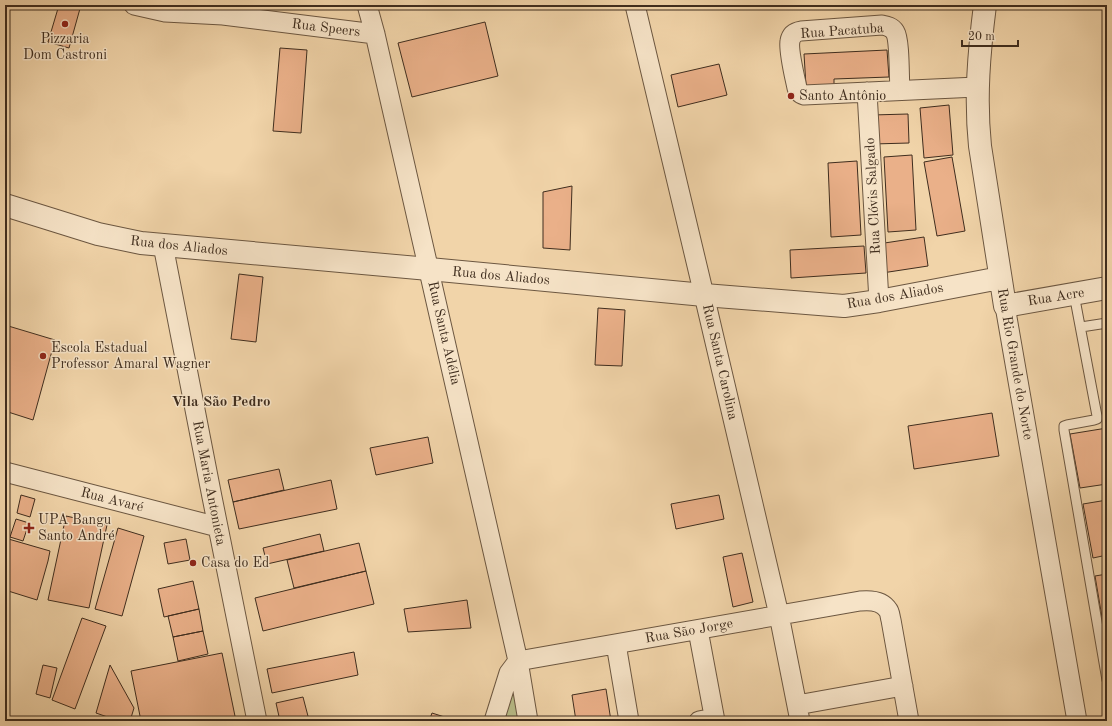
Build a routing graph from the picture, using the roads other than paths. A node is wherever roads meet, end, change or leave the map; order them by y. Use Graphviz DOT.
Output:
graph roads {
  1 [pos="134,5"];
  2 [pos="367,5"];
  3 [pos="635,5"];
  4 [pos="985,5"];
  5 [pos="375,34"];
  6 [pos="977,87"];
  7 [pos="900,90"];
  8 [pos="866,92"];
  9 [pos="5,205"];
  10 [pos="163,245"];
  11 [pos="429,269"];
  12 [pos="1000,278"];
  13 [pos="1107,288"];
  14 [pos="1074,294"];
  15 [pos="704,295"];
  16 [pos="879,301"];
  17 [pos="1005,306"];
  18 [pos="1107,323"];
  19 [pos="1081,327"];
  20 [pos="5,472"];
  21 [pos="218,528"];
  22 [pos="778,615"];
  23 [pos="698,630"];
  24 [pos="616,644"];
  25 [pos="518,661"];
  26 [pos="1107,680"];
  27 [pos="903,686"];
  28 [pos="798,713"];
  29 [pos="709,720"];
  30 [pos="257,721"];
  31 [pos="494,721"];
  32 [pos="528,721"];
  33 [pos="629,721"];
  34 [pos="909,721"];
  35 [pos="1077,721"];
  1 -- 5 [label="street, Rua Speers"];
  2 -- 5 [label="street, Rua Santa Adélia"];
  3 -- 15 [label="street, Rua Santa Carolina"];
  4 -- 6 [label="street, Rua Rio Grande do Norte"];
  5 -- 11 [label="street, Rua Santa Adélia"];
  6 -- 7 [label="street, Rua Pacatuba"];
  6 -- 12 [label="street, Rua Rio Grande do Norte"];
  7 -- 8 [label="street, Rua Pacatuba"];
  7 -- 8 [label="street, Rua Pacatuba"];
  8 -- 16 [label="street, Rua Clóvis Salgado"];
  9 -- 10 [label="street, Rua dos Aliados"];
  10 -- 11 [label="street, Rua dos Aliados"];
  10 -- 21 [label="street, Rua Maria Antonieta"];
  11 -- 15 [label="street, Rua dos Aliados"];
  11 -- 25 [label="street, Rua Santa Adélia"];
  12 -- 16 [label="street, Rua dos Aliados"];
  12 -- 17 [label="street, Rua Rio Grande do Norte"];
  13 -- 14 [label="street, Rua Acre"];
  14 -- 17 [label="street, Rua Acre"];
  14 -- 19 [label="lane"];
  15 -- 16 [label="street, Rua dos Aliados"];
  15 -- 22 [label="street, Rua Santa Carolina"];
  17 -- 35 [label="street, Rua Rio Grande do Norte"];
  18 -- 19 [label="lane"];
  19 -- 26 [label="lane"];
  20 -- 21 [label="street, Rua Avaré"];
  21 -- 30 [label="street, Rua Maria Antonieta"];
  22 -- 23 [label="street, Rua São Jorge"];
  22 -- 27 [label="street, Rua São Jorge"];
  22 -- 28 [label="street, Rua Santa Carolina"];
  23 -- 24 [label="street, Rua São Jorge"];
  23 -- 29 [label="street"];
  24 -- 25 [label="street, Rua São Jorge"];
  24 -- 33 [label="street"];
  25 -- 31 [label="street"];
  25 -- 32 [label="street, Rua Santa Adélia"];
  27 -- 28 [label="street"];
  27 -- 34 [label="street, Rua São Jorge"];
}
